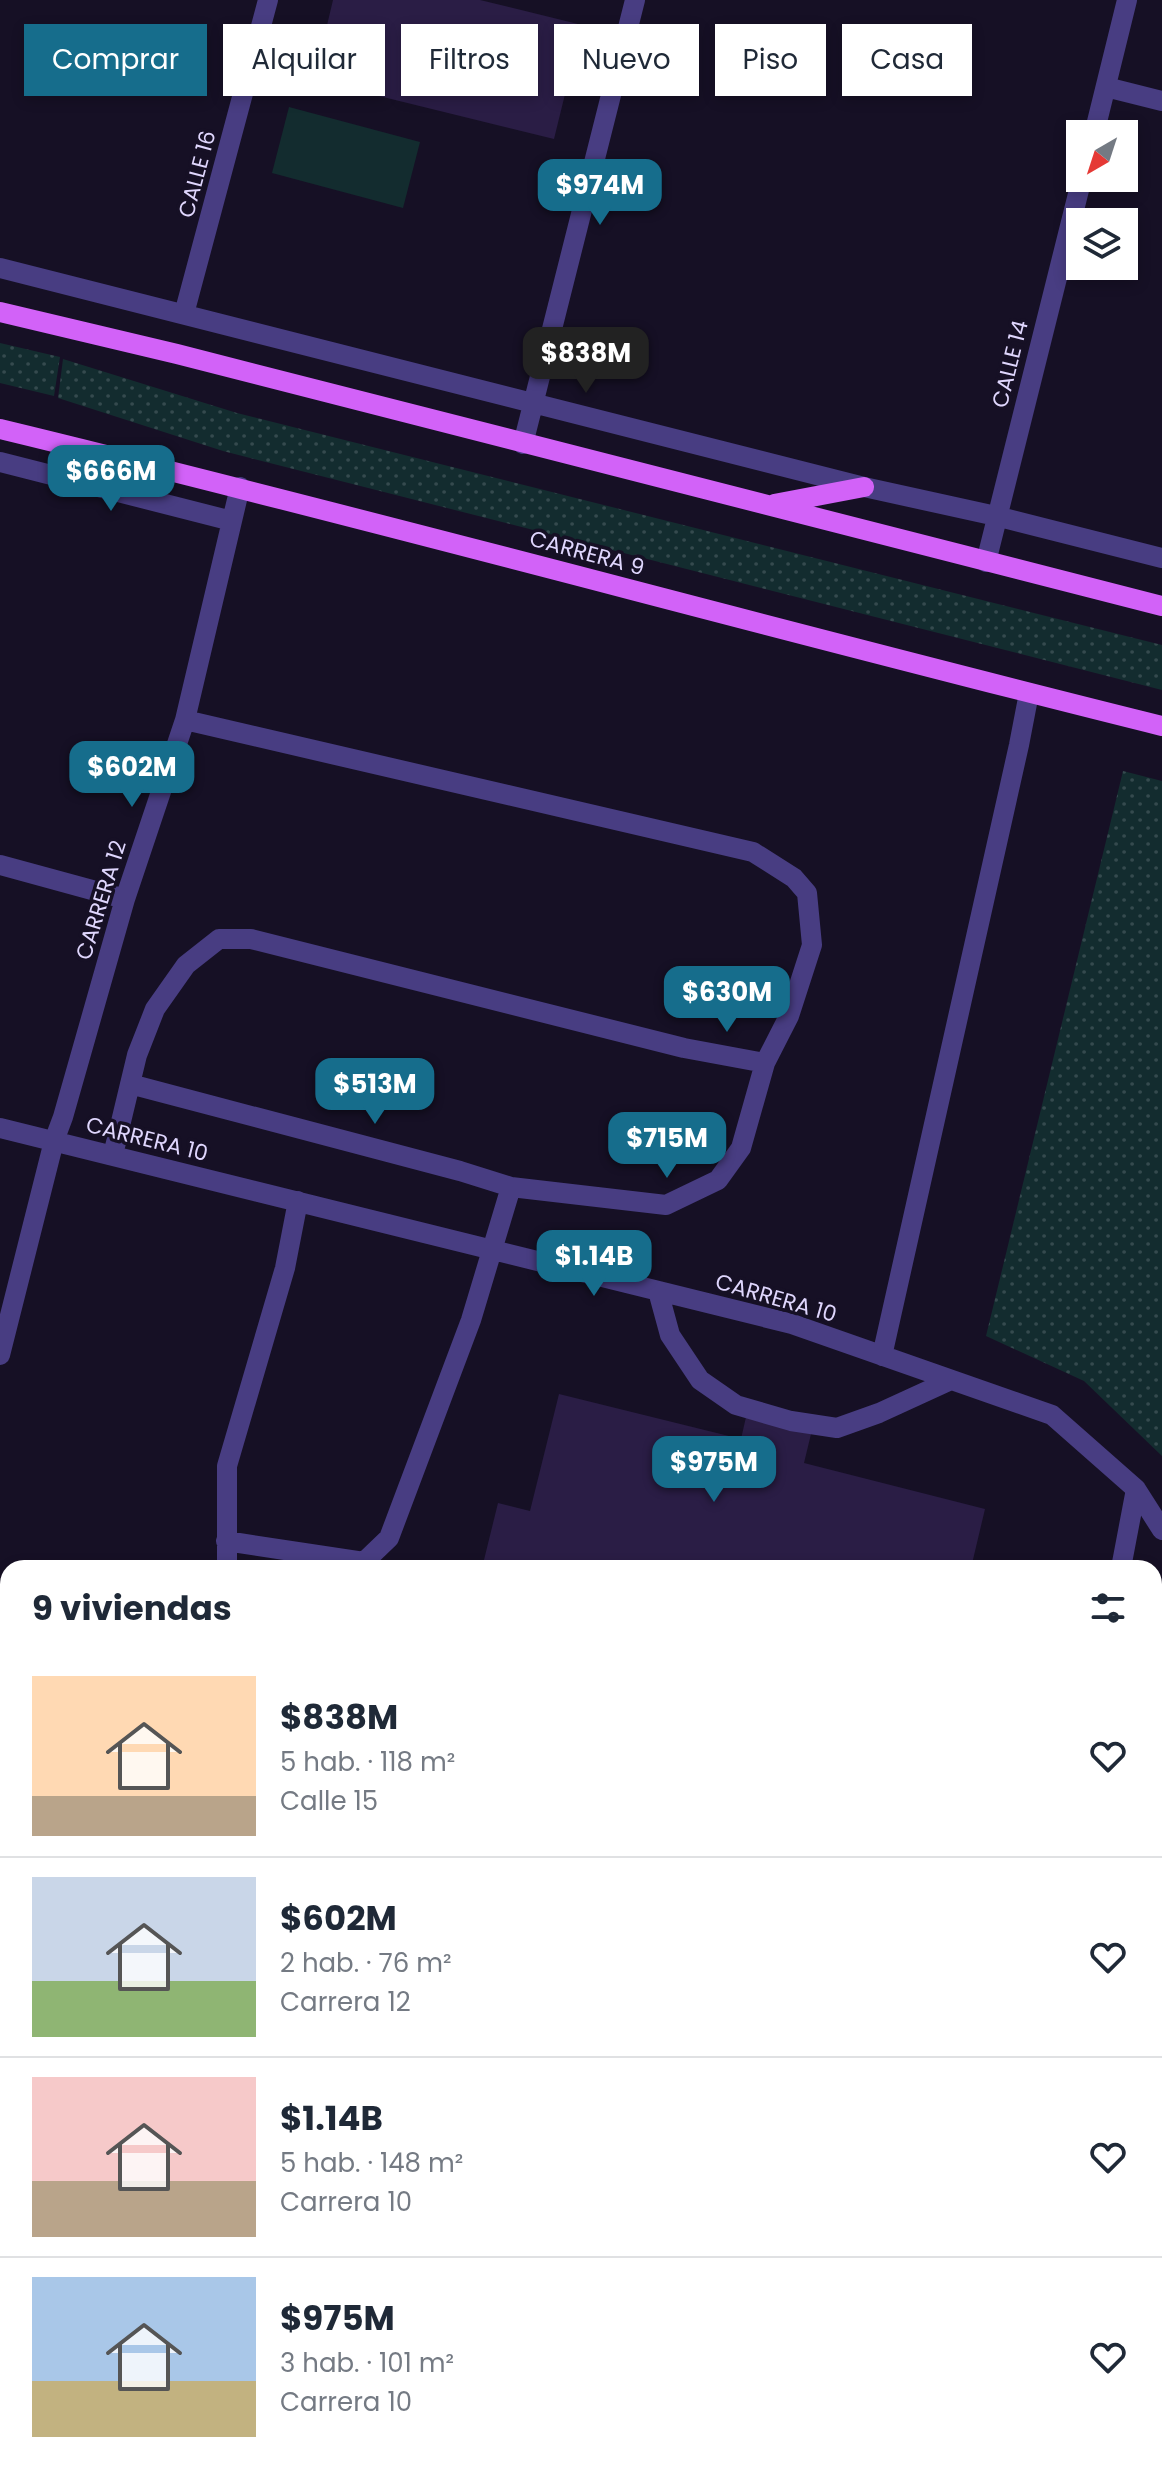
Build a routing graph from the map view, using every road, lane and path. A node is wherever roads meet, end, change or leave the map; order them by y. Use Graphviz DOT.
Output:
graph roads {
  1 [pos="268,0"];
  2 [pos="635,0"];
  3 [pos="1127,0"];
  4 [pos="1106,87"];
  5 [pos="1162,101"];
  6 [pos="1098,120"];
  7 [pos="1078,192"];
  8 [pos="0,268"];
  9 [pos="0,312"];
  10 [pos="184,314"];
  11 [pos="533,404"];
  12 [pos="0,429"];
  13 [pos="523,444"];
  14 [pos="0,462"];
  15 [pos="240,487"];
  16 [pos="864,487"];
  17 [pos="765,506"];
  18 [pos="996,516"];
  19 [pos="232,521"];
  20 [pos="1162,558"];
  21 [pos="986,562"];
  22 [pos="1162,606"];
  23 [pos="1029,693"];
  24 [pos="185,720"];
  25 [pos="1162,726"];
  26 [pos="0,865"];
  27 [pos="125,899"];
  28 [pos="765,1063"];
  29 [pos="130,1084"];
  30 [pos="0,1128"];
  31 [pos="54,1141"];
  32 [pos="113,1155"];
  33 [pos="511,1187"];
  34 [pos="298,1201"];
  35 [pos="492,1250"];
  36 [pos="658,1291"];
  37 [pos="0,1355"];
  38 [pos="882,1356"];
  39 [pos="951,1380"];
  40 [pos="1136,1489"];
  41 [pos="1162,1530"];
  42 [pos="226,1541"];
  43 [pos="227,1560"];
  44 [pos="351,1560"];
  45 [pos="366,1560"];
  46 [pos="1123,1560"];
  1 -- 10 [label="street, CALLE 16"];
  2 -- 11 [label="street"];
  3 -- 4 [label="street"];
  4 -- 5 [label="street"];
  4 -- 6 [label="street"];
  7 -- 18 [label="street, CALLE 14"];
  8 -- 10 [label="street"];
  9 -- 13 [label="main road"];
  10 -- 11 [label="street"];
  11 -- 13 [label="street"];
  11 -- 16 [label="street"];
  12 -- 15 [label="main road, CARRERA 9"];
  13 -- 17 [label="main road"];
  14 -- 19 [label="street"];
  15 -- 19 [label="street, CARRERA 12"];
  15 -- 23 [label="main road, CARRERA 9"];
  16 -- 17 [label="main road"];
  16 -- 18 [label="street"];
  17 -- 21 [label="main road"];
  18 -- 20 [label="street"];
  18 -- 21 [label="street, CALLE 14"];
  19 -- 24 [label="street, CARRERA 12"];
  21 -- 22 [label="main road"];
  23 -- 25 [label="main road, CARRERA 9"];
  23 -- 38 [label="street"];
  24 -- 27 [label="street, CARRERA 12"];
  24 -- 28 [label="street"];
  26 -- 27 [label="street"];
  27 -- 31 [label="street, CARRERA 12"];
  28 -- 29 [label="street"];
  28 -- 33 [label="street"];
  29 -- 32 [label="street"];
  29 -- 33 [label="street"];
  30 -- 31 [label="street, CARRERA 10"];
  31 -- 32 [label="street, CARRERA 10"];
  31 -- 37 [label="street, CARRERA 12"];
  32 -- 34 [label="street, CARRERA 10"];
  33 -- 35 [label="street"];
  34 -- 35 [label="street, CARRERA 10"];
  34 -- 42 [label="street"];
  35 -- 36 [label="street, CARRERA 10"];
  35 -- 45 [label="street"];
  36 -- 38 [label="street, CARRERA 10"];
  36 -- 39 [label="street"];
  38 -- 39 [label="street, CARRERA 10"];
  39 -- 40 [label="street, CARRERA 10"];
  40 -- 41 [label="street, CARRERA 10"];
  40 -- 46 [label="street"];
  42 -- 43 [label="street"];
  42 -- 44 [label="street"];
}
